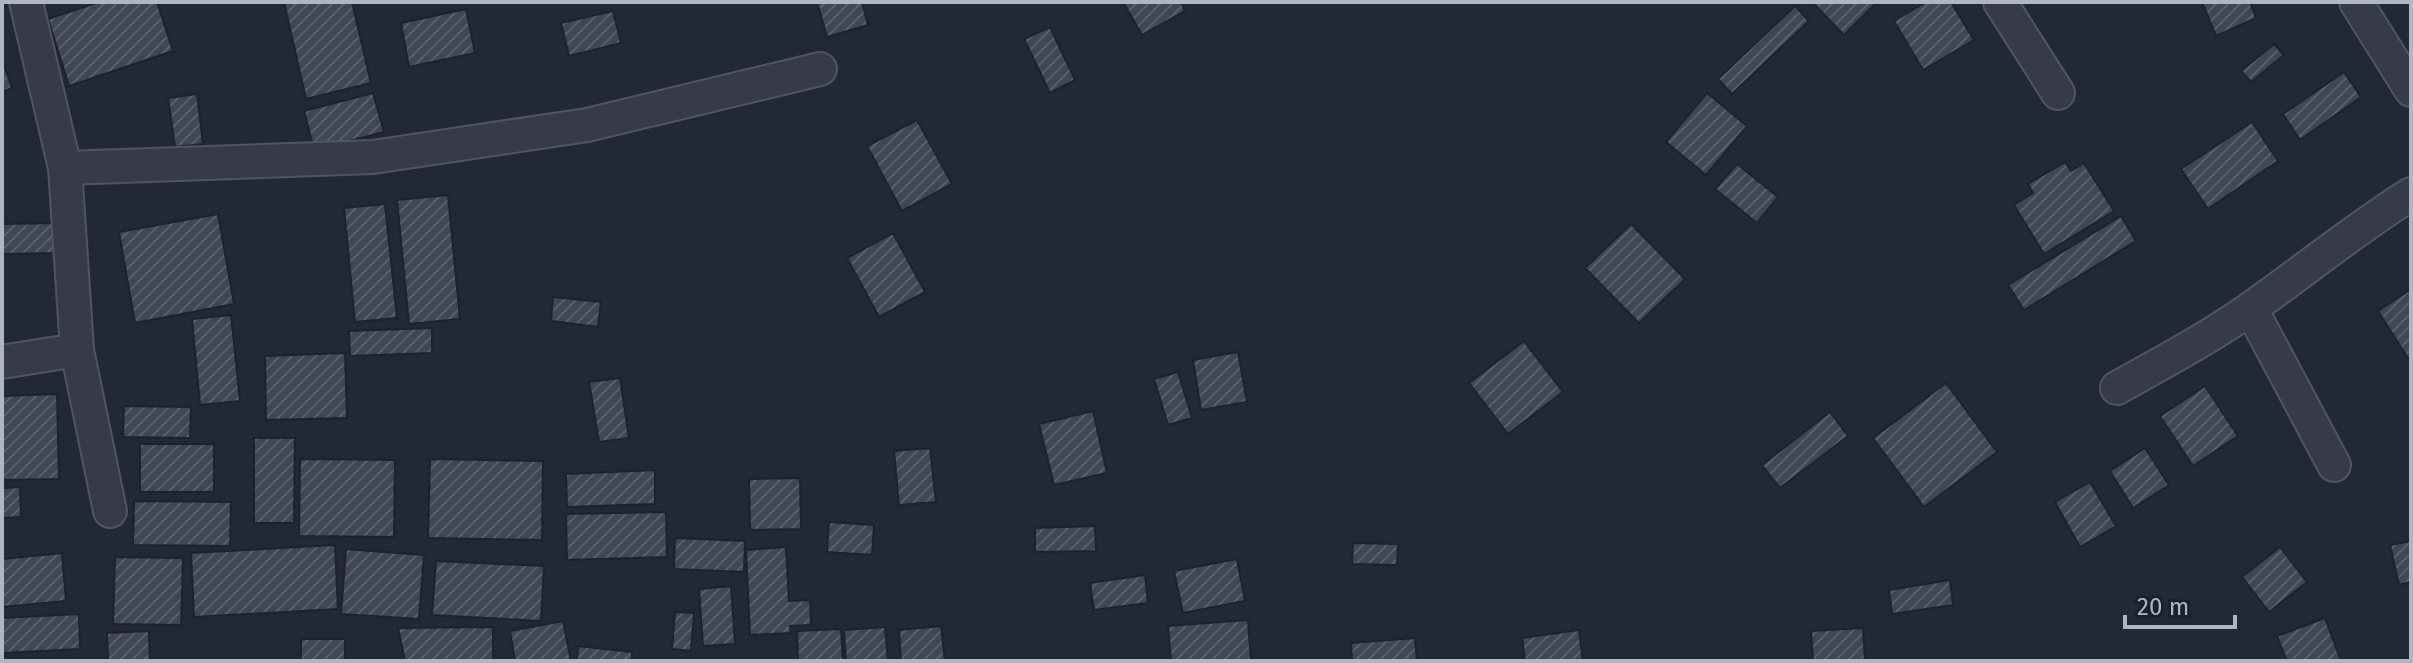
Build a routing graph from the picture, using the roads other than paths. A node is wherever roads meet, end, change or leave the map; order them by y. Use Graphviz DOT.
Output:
graph roads {
  1 [pos="26,2"];
  2 [pos="2000,2"];
  3 [pos="2356,2"];
  4 [pos="820,69"];
  5 [pos="2411,90"];
  6 [pos="2058,93"];
  7 [pos="65,168"];
  8 [pos="2411,194"];
  9 [pos="2251,309"];
  10 [pos="77,350"];
  11 [pos="2,362"];
  12 [pos="2117,388"];
  13 [pos="2334,465"];
  14 [pos="110,511"];
  1 -- 7 [label="street"];
  2 -- 6 [label="street"];
  3 -- 5 [label="street"];
  4 -- 7 [label="street"];
  7 -- 10 [label="street"];
  8 -- 9 [label="street"];
  9 -- 12 [label="street"];
  9 -- 13 [label="street"];
  10 -- 11 [label="street"];
  10 -- 14 [label="street"];
}
